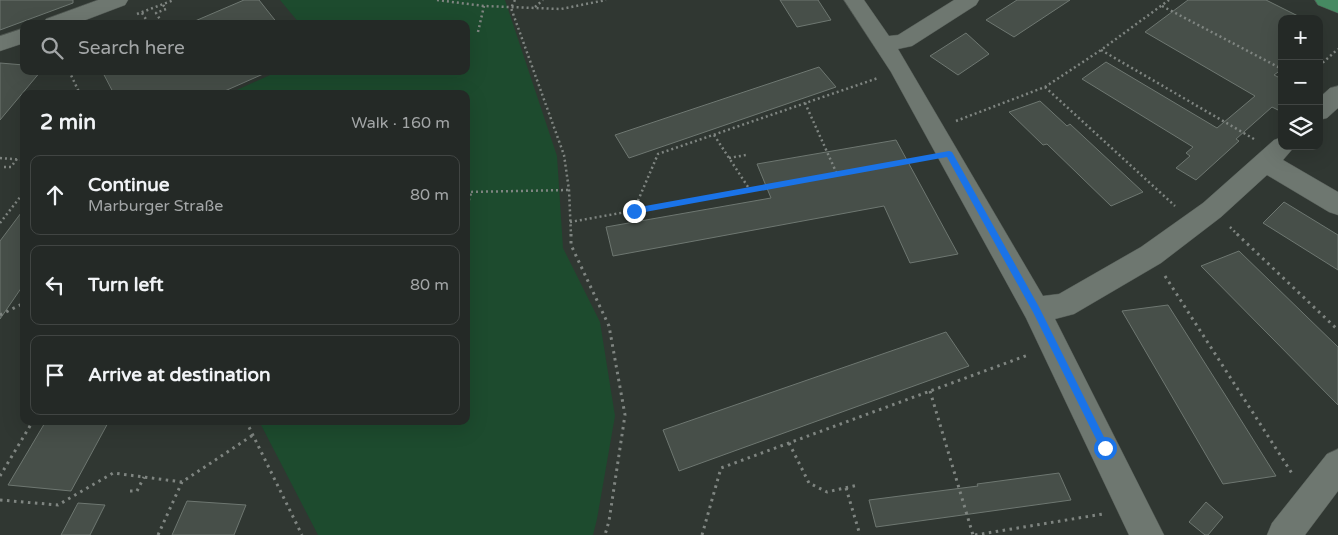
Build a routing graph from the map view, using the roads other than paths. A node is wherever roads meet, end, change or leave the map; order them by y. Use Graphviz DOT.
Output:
graph roads {
  1 [pos="118,0"];
  2 [pos="854,0"];
  3 [pos="969,0"];
  4 [pos="1325,0"];
  5 [pos="1338,6"];
  6 [pos="65,20"];
  7 [pos="20,36"];
  8 [pos="0,44"];
  9 [pos="885,44"];
  10 [pos="1338,94"];
  11 [pos="1323,108"];
  12 [pos="1275,154"];
  13 [pos="1338,205"];
  14 [pos="1036,310"];
  15 [pos="1338,465"];
  16 [pos="1147,535"];
  17 [pos="1284,535"];
  1 -- 6 [label="street"];
  2 -- 9 [label="street"];
  3 -- 9 [label="street"];
  4 -- 5 [label="main road"];
  7 -- 8 [label="street"];
  9 -- 14 [label="street"];
  10 -- 11 [label="street"];
  12 -- 13 [label="street"];
  12 -- 14 [label="street"];
  14 -- 16 [label="street"];
  15 -- 17 [label="street"];
}
